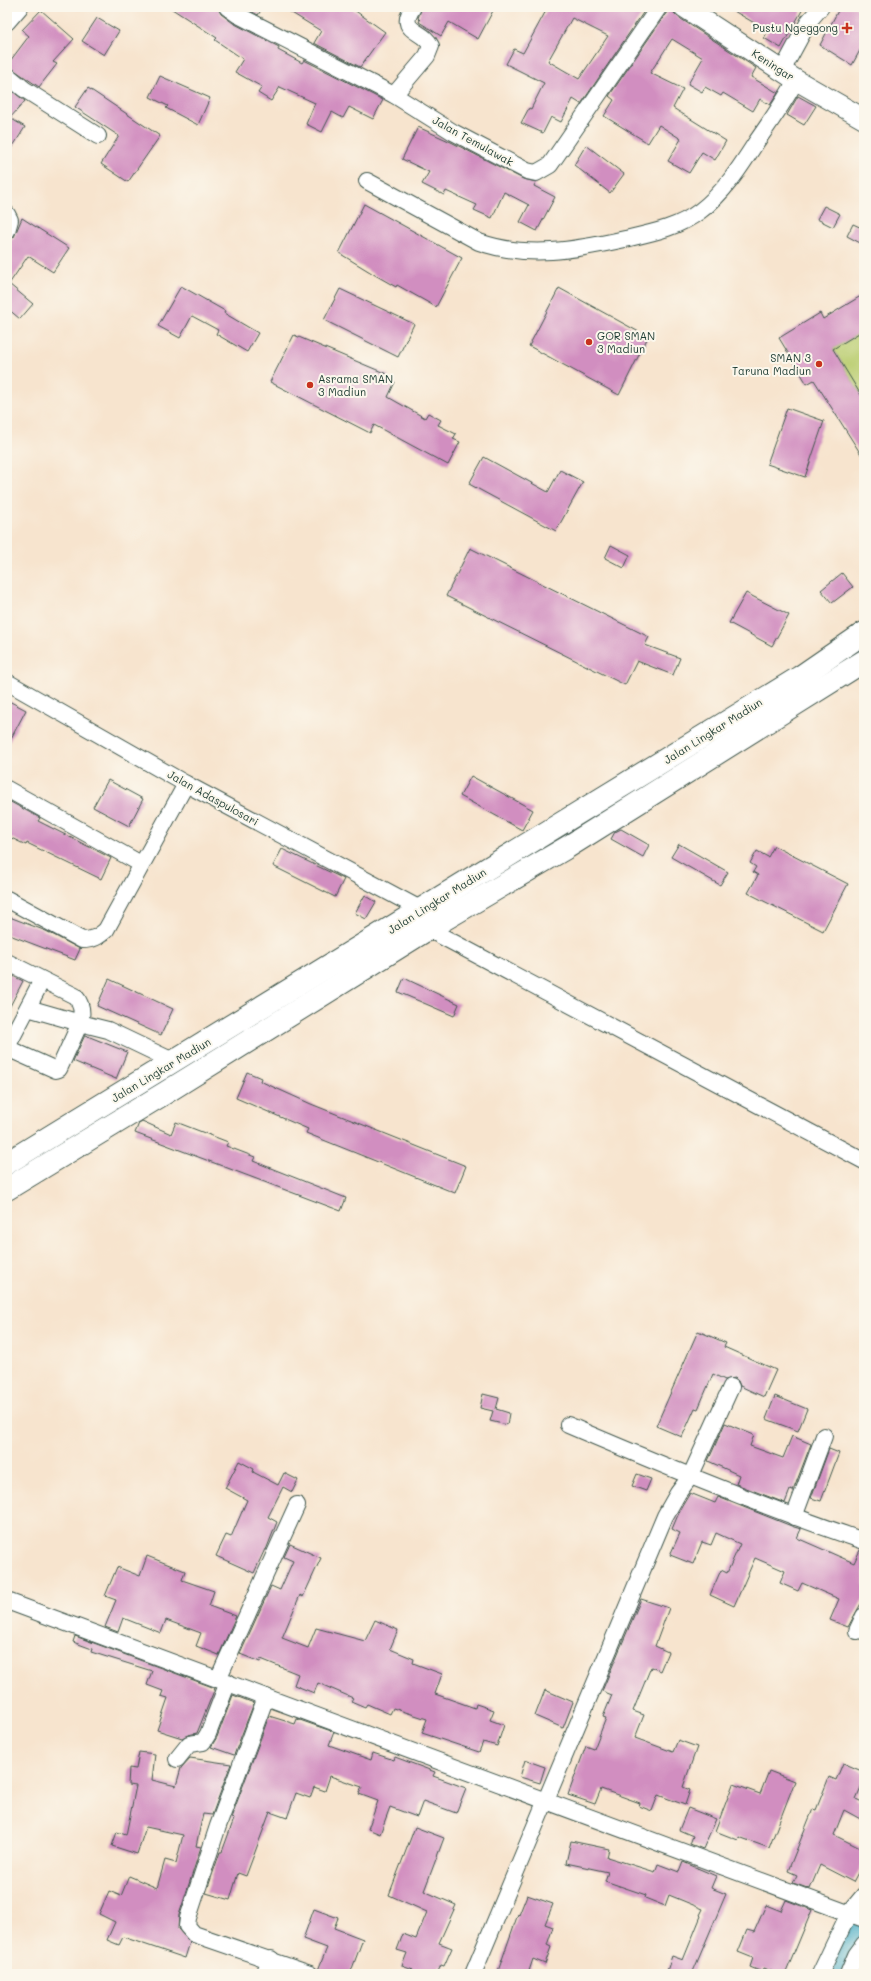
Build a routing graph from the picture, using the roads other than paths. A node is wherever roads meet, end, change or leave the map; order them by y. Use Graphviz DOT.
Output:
graph roads {
  1 [pos="20,7"];
  2 [pos="227,7"];
  3 [pos="413,7"];
  4 [pos="659,7"];
  5 [pos="684,7"];
  6 [pos="821,7"];
  7 [pos="7,22"];
  8 [pos="789,75"];
  9 [pos="7,76"];
  10 [pos="394,95"];
  11 [pos="864,119"];
  12 [pos="98,136"];
  13 [pos="367,181"];
  14 [pos="7,214"];
  15 [pos="7,231"];
  16 [pos="864,633"];
  17 [pos="864,662"];
  18 [pos="7,682"];
  19 [pos="186,784"];
  20 [pos="7,789"];
  21 [pos="141,864"];
  22 [pos="7,899"];
  23 [pos="425,919"];
  24 [pos="7,962"];
  25 [pos="42,980"];
  26 [pos="28,1008"];
  27 [pos="80,1023"];
  28 [pos="7,1048"];
  29 [pos="175,1062"];
  30 [pos="864,1161"];
  31 [pos="7,1163"];
  32 [pos="7,1189"];
  33 [pos="731,1387"];
  34 [pos="568,1425"];
  35 [pos="824,1436"];
  36 [pos="690,1477"];
  37 [pos="297,1505"];
  38 [pos="794,1517"];
  39 [pos="864,1541"];
  40 [pos="7,1601"];
  41 [pos="864,1616"];
  42 [pos="858,1631"];
  43 [pos="223,1680"];
  44 [pos="266,1697"];
  45 [pos="177,1759"];
  46 [pos="546,1800"];
  47 [pos="864,1895"];
  48 [pos="856,1916"];
  49 [pos="864,1944"];
  50 [pos="271,1959"];
  51 [pos="264,1974"];
  52 [pos="310,1974"];
  53 [pos="473,1974"];
  54 [pos="820,1974"];
  55 [pos="848,1974"];
  1 -- 7 [label="street"];
  2 -- 10 [label="street, Jalan Temulawak"];
  3 -- 10 [label="street"];
  4 -- 10 [label="street, Jalan Temulawak"];
  5 -- 8 [label="street, Keningar"];
  6 -- 8 [label="street"];
  8 -- 11 [label="street, Keningar"];
  8 -- 13 [label="street"];
  9 -- 12 [label="street"];
  14 -- 15 [label="street"];
  16 -- 23 [label="main road, Jalan Lingkar Madiun"];
  17 -- 23 [label="main road, Jalan Lingkar Madiun"];
  18 -- 19 [label="street, Jalan Adaspulosari"];
  19 -- 21 [label="street"];
  19 -- 23 [label="street, Jalan Adaspulosari"];
  20 -- 21 [label="street"];
  21 -- 22 [label="street"];
  23 -- 29 [label="main road, Jalan Lingkar Madiun"];
  23 -- 30 [label="street, Jalan Adaspulosari"];
  23 -- 32 [label="main road, Jalan Lingkar Madiun"];
  24 -- 25 [label="street"];
  25 -- 26 [label="street"];
  25 -- 27 [label="street"];
  26 -- 27 [label="street"];
  26 -- 28 [label="street"];
  27 -- 28 [label="street"];
  27 -- 29 [label="street"];
  29 -- 31 [label="main road, Jalan Lingkar Madiun"];
  33 -- 36 [label="street"];
  34 -- 36 [label="street"];
  35 -- 38 [label="street"];
  36 -- 38 [label="street"];
  36 -- 46 [label="street"];
  37 -- 43 [label="street"];
  38 -- 39 [label="street"];
  40 -- 43 [label="street"];
  41 -- 42 [label="street"];
  43 -- 44 [label="street"];
  43 -- 45 [label="street"];
  44 -- 46 [label="street"];
  44 -- 50 [label="street"];
  46 -- 48 [label="street"];
  46 -- 53 [label="street"];
  47 -- 48 [label="street"];
  48 -- 54 [label="street"];
  49 -- 55 [label="street"];
  50 -- 51 [label="street"];
  50 -- 52 [label="street"];
}
